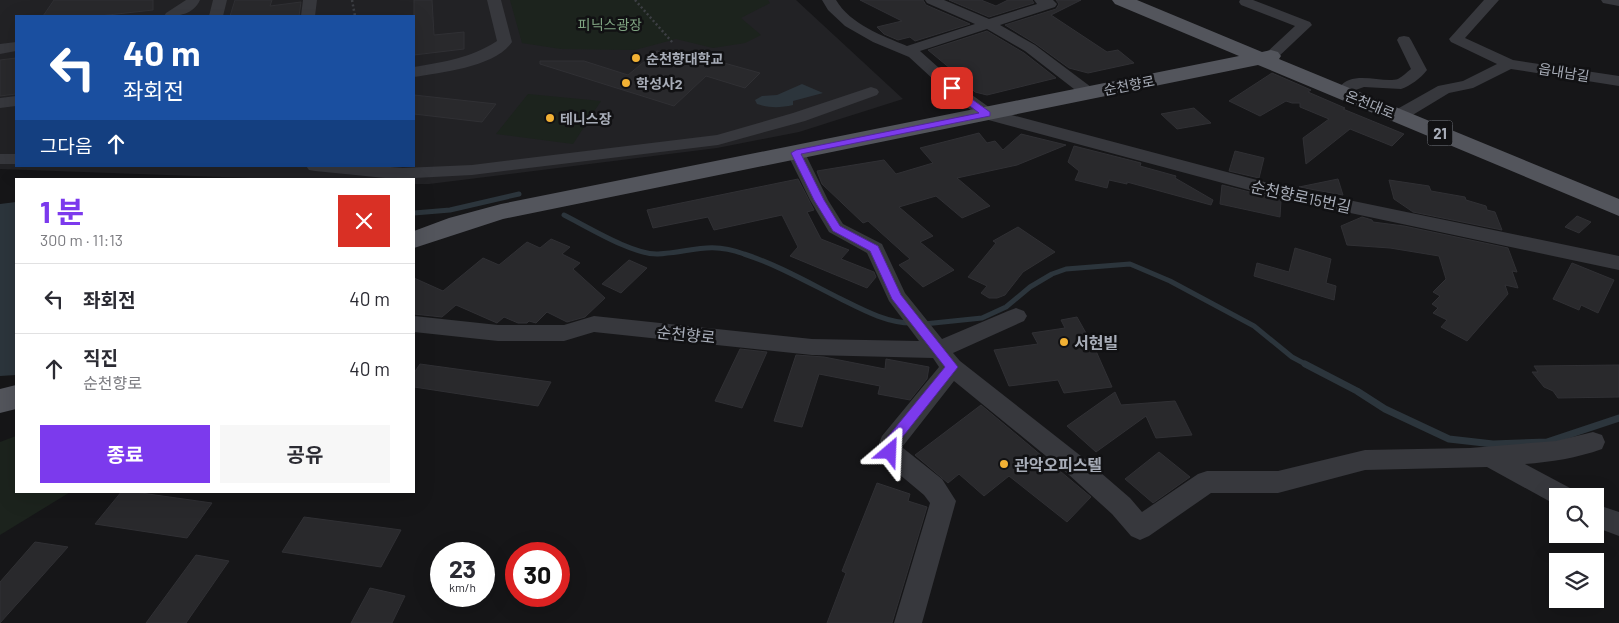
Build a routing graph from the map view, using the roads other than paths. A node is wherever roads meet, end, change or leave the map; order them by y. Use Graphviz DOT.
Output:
graph roads {
  1 [pos="193,0"];
  2 [pos="220,0"];
  3 [pos="310,0"];
  4 [pos="494,0"];
  5 [pos="829,0"];
  6 [pos="932,0"];
  7 [pos="1041,0"];
  8 [pos="1121,0"];
  9 [pos="1136,0"];
  10 [pos="1492,0"];
  11 [pos="1608,0"];
  12 [pos="1246,2"];
  13 [pos="1619,2"];
  14 [pos="173,15"];
  15 [pos="216,15"];
  16 [pos="308,15"];
  17 [pos="988,24"];
  18 [pos="1404,40"];
  19 [pos="15,47"];
  20 [pos="0,49"];
  21 [pos="908,50"];
  22 [pos="1266,58"];
  23 [pos="1509,64"];
  24 [pos="415,72"];
  25 [pos="1619,81"];
  26 [pos="1347,88"];
  27 [pos="871,92"];
  28 [pos="1089,93"];
  29 [pos="1405,112"];
  30 [pos="986,114"];
  31 [pos="796,153"];
  32 [pos="0,159"];
  33 [pos="15,159"];
  34 [pos="326,167"];
  35 [pos="1619,200"];
  36 [pos="1619,208"];
  37 [pos="415,240"];
  38 [pos="1619,263"];
  39 [pos="1016,316"];
  40 [pos="415,324"];
  41 [pos="945,358"];
  42 [pos="15,397"];
  43 [pos="0,401"];
  44 [pos="1593,442"];
  45 [pos="1489,456"];
  46 [pos="1549,489"];
  47 [pos="1604,518"];
  48 [pos="1619,524"];
  49 [pos="908,623"];
  1 -- 14 [label="street"];
  2 -- 15 [label="street"];
  3 -- 16 [label="street"];
  4 -- 24 [label="street"];
  5 -- 21 [label="street"];
  6 -- 17 [label="street"];
  7 -- 17 [label="street"];
  8 -- 22 [label="main road, 온천대로 / 21"];
  9 -- 22 [label="main road, 온천대로 / 21"];
  10 -- 23 [label="street"];
  11 -- 13 [label="street"];
  12 -- 22 [label="street"];
  17 -- 21 [label="street"];
  17 -- 28 [label="street"];
  18 -- 26 [label="street, 온천대로"];
  19 -- 20 [label="street"];
  21 -- 30 [label="street"];
  22 -- 26 [label="main road, 온천대로 / 21"];
  22 -- 28 [label="main road, 순천향로"];
  22 -- 36 [label="main road, 온천대로 / 21"];
  23 -- 25 [label="street, 읍내남길"];
  23 -- 29 [label="street, 온천대로"];
  26 -- 29 [label="main road, 온천대로 / 21"];
  27 -- 34 [label="street"];
  28 -- 30 [label="main road, 순천향로"];
  29 -- 35 [label="main road, 온천대로 / 21"];
  30 -- 31 [label="main road, 순천향로"];
  30 -- 38 [label="street, 순천향로15번길"];
  31 -- 37 [label="main road, 순천향로"];
  31 -- 41 [label="street"];
  32 -- 33 [label="street"];
  39 -- 41 [label="street"];
  40 -- 41 [label="street, 순천향로"];
  41 -- 45 [label="street"];
  41 -- 49 [label="street"];
  42 -- 43 [label="main road"];
  44 -- 45 [label="street"];
  45 -- 46 [label="street"];
  47 -- 48 [label="street"];
}
